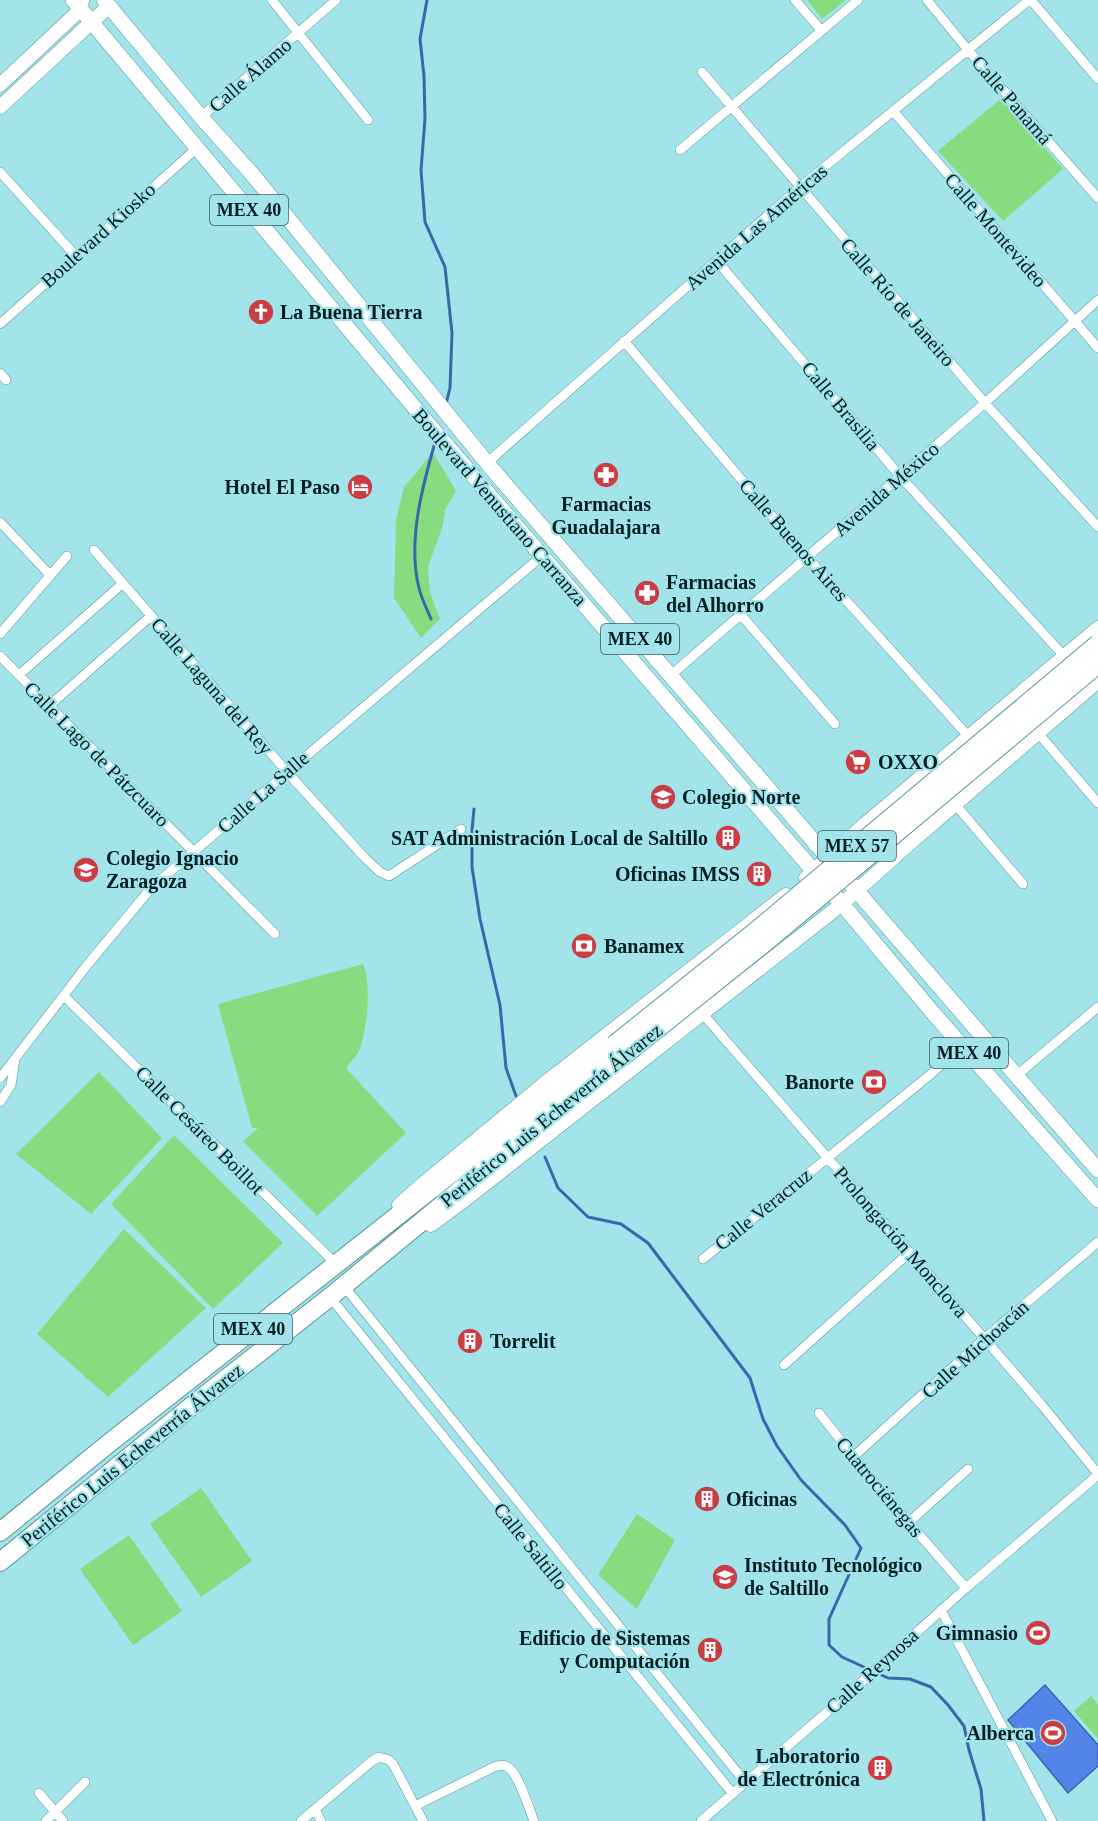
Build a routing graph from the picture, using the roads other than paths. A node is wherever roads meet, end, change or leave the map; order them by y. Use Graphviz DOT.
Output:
graph roads {
  1 [pos="272,0"];
  2 [pos="336,0"];
  3 [pos="795,0"];
  4 [pos="858,0"];
  5 [pos="927,0"];
  6 [pos="1030,0"];
  7 [pos="79,3"];
  8 [pos="106,3"];
  9 [pos="92,21"];
  10 [pos="821,30"];
  11 [pos="298,33"];
  12 [pos="968,50"];
  13 [pos="32,56"];
  14 [pos="42,67"];
  15 [pos="702,72"];
  16 [pos="1098,79"];
  17 [pos="0,85"];
  18 [pos="731,106"];
  19 [pos="0,107"];
  20 [pos="894,112"];
  21 [pos="201,117"];
  22 [pos="368,120"];
  23 [pos="197,148"];
  24 [pos="680,150"];
  25 [pos="0,172"];
  26 [pos="800,187"];
  27 [pos="1098,198"];
  28 [pos="75,255"];
  29 [pos="717,261"];
  30 [pos="1098,300"];
  31 [pos="1075,321"];
  32 [pos="0,324"];
  33 [pos="624,341"];
  34 [pos="1098,348"];
  35 [pos="985,403"];
  36 [pos="488,462"];
  37 [pos="900,476"];
  38 [pos="0,522"];
  39 [pos="1098,527"];
  40 [pos="94,550"];
  41 [pos="67,556"];
  42 [pos="542,556"];
  43 [pos="807,557"];
  44 [pos="50,575"];
  45 [pos="122,584"];
  46 [pos="741,615"];
  47 [pos="151,616"];
  48 [pos="1098,628"];
  49 [pos="0,634"];
  50 [pos="1098,644"];
  51 [pos="0,656"];
  52 [pos="1064,656"];
  53 [pos="1098,664"];
  54 [pos="19,675"];
  55 [pos="671,675"];
  56 [pos="1098,681"];
  57 [pos="49,706"];
  58 [pos="835,724"];
  59 [pos="1038,733"];
  60 [pos="969,737"];
  61 [pos="287,772"];
  62 [pos="1098,803"];
  63 [pos="955,804"];
  64 [pos="865,824"];
  65 [pos="461,829"];
  66 [pos="846,842"];
  67 [pos="815,844"];
  68 [pos="194,851"];
  69 [pos="828,858"];
  70 [pos="813,871"];
  71 [pos="877,872"];
  72 [pos="1023,884"];
  73 [pos="793,890"];
  74 [pos="856,891"];
  75 [pos="842,904"];
  76 [pos="818,923"];
  77 [pos="275,934"];
  78 [pos="64,996"];
  79 [pos="1098,1007"];
  80 [pos="702,1013"];
  81 [pos="962,1046"];
  82 [pos="618,1051"];
  83 [pos="15,1059"];
  84 [pos="1016,1076"];
  85 [pos="0,1078"];
  86 [pos="0,1102"];
  87 [pos="827,1157"];
  88 [pos="1098,1170"];
  89 [pos="1098,1200"];
  90 [pos="367,1241"];
  91 [pos="1098,1242"];
  92 [pos="392,1246"];
  93 [pos="910,1252"];
  94 [pos="703,1259"];
  95 [pos="336,1264"];
  96 [pos="337,1291"];
  97 [pos="244,1335"];
  98 [pos="984,1339"];
  99 [pos="784,1365"];
  100 [pos="819,1413"];
  101 [pos="108,1444"];
  102 [pos="853,1457"];
  103 [pos="968,1469"];
  104 [pos="1098,1474"];
  105 [pos="57,1514"];
  106 [pos="908,1523"];
  107 [pos="0,1532"];
  108 [pos="0,1562"];
  109 [pos="966,1588"];
  110 [pos="941,1610"];
  111 [pos="85,1782"];
  112 [pos="745,1782"];
  113 [pos="39,1793"];
  114 [pos="733,1794"];
  115 [pos="415,1806"];
  116 [pos="315,1809"];
  117 [pos="56,1813"];
  118 [pos="46,1821"];
  119 [pos="63,1821"];
  120 [pos="301,1821"];
  121 [pos="321,1821"];
  122 [pos="423,1821"];
  123 [pos="534,1821"];
  124 [pos="701,1821"];
  125 [pos="1052,1821"];
  1 -- 11 [label="street"];
  2 -- 11 [label="street, Calle Álamo"];
  3 -- 10 [label="street"];
  4 -- 10 [label="street"];
  5 -- 12 [label="street, Calle Panamá"];
  6 -- 12 [label="street, Avenida Las Américas"];
  6 -- 16 [label="street"];
  7 -- 9 [label="main road, Boulevard Venustiano Carranza / MEX 40"];
  7 -- 13 [label="street"];
  8 -- 9 [label="street"];
  8 -- 21 [label="main road, Boulevard Venustiano Carranza / MEX 40"];
  9 -- 14 [label="street"];
  9 -- 23 [label="main road, Boulevard Venustiano Carranza / MEX 40"];
  10 -- 18 [label="street"];
  11 -- 21 [label="street, Calle Álamo"];
  11 -- 22 [label="street"];
  12 -- 20 [label="street, Avenida Las Américas"];
  12 -- 27 [label="street, Calle Panamá"];
  13 -- 14 [label="street"];
  13 -- 17 [label="street"];
  14 -- 19 [label="street"];
  15 -- 18 [label="street, Calle Río de Janeiro"];
  18 -- 24 [label="street"];
  18 -- 26 [label="street, Calle Río de Janeiro"];
  20 -- 26 [label="street, Avenida Las Américas"];
  20 -- 31 [label="street, Calle Montevideo"];
  21 -- 36 [label="main road, Boulevard Venustiano Carranza / MEX 40"];
  23 -- 28 [label="street, Boulevard Kiosko"];
  23 -- 42 [label="main road, Boulevard Venustiano Carranza / MEX 40"];
  25 -- 28 [label="street"];
  26 -- 29 [label="street, Avenida Las Américas"];
  26 -- 35 [label="street, Calle Río de Janeiro"];
  28 -- 32 [label="street, Boulevard Kiosko"];
  29 -- 33 [label="street, Avenida Las Américas"];
  29 -- 37 [label="street, Calle Brasilia"];
  30 -- 31 [label="street, Avenida México"];
  31 -- 34 [label="street, Calle Montevideo"];
  31 -- 35 [label="street, Avenida México"];
  33 -- 36 [label="street, Avenida Las Américas"];
  33 -- 43 [label="street, Calle Buenos Aires"];
  35 -- 37 [label="street, Avenida México"];
  35 -- 39 [label="street, Calle Río de Janeiro"];
  36 -- 55 [label="main road, Boulevard Venustiano Carranza / MEX 40"];
  37 -- 43 [label="street, Avenida México"];
  37 -- 52 [label="street, Calle Brasilia"];
  38 -- 44 [label="street"];
  40 -- 45 [label="street, Calle Laguna del Rey"];
  41 -- 44 [label="street"];
  42 -- 61 [label="street, Calle La Salle"];
  42 -- 70 [label="main road, Boulevard Venustiano Carranza / MEX 40"];
  43 -- 46 [label="street, Avenida México"];
  43 -- 60 [label="street, Calle Buenos Aires"];
  44 -- 49 [label="street"];
  45 -- 47 [label="street, Calle Laguna del Rey"];
  45 -- 54 [label="street"];
  46 -- 55 [label="street, Avenida México"];
  46 -- 58 [label="street"];
  47 -- 57 [label="street"];
  47 -- 61 [label="street, Calle Laguna del Rey"];
  48 -- 52 [label="street, Periférico Luis Echeverría Álvarez"];
  50 -- 82 [label="highway, Periférico Luis Echeverría Álvarez / MEX 57, bridge"];
  51 -- 54 [label="street, Calle Lago de Pátzcuaro"];
  52 -- 60 [label="street, Periférico Luis Echeverría Álvarez"];
  53 -- 82 [label="highway, Periférico Luis Echeverría Álvarez / MEX 57, bridge"];
  54 -- 57 [label="street, Calle Lago de Pátzcuaro"];
  55 -- 67 [label="main road, Boulevard Venustiano Carranza / MEX 40"];
  56 -- 59 [label="street"];
  57 -- 68 [label="street, Calle Lago de Pátzcuaro"];
  59 -- 62 [label="street"];
  59 -- 63 [label="street"];
  60 -- 64 [label="street, Periférico Luis Echeverría Álvarez"];
  61 -- 65 [label="street, Calle Laguna del Rey"];
  61 -- 68 [label="street, Calle La Salle"];
  63 -- 71 [label="street"];
  63 -- 72 [label="street"];
  64 -- 66 [label="street, Periférico Luis Echeverría Álvarez"];
  64 -- 71 [label="street"];
  66 -- 67 [label="main road"];
  66 -- 69 [label="street, Periférico Luis Echeverría Álvarez"];
  67 -- 69 [label="main road, Boulevard Venustiano Carranza / MEX 40"];
  68 -- 77 [label="street, Calle Lago de Pátzcuaro"];
  68 -- 78 [label="street, Calle La Salle"];
  69 -- 70 [label="street, Periférico Luis Echeverría Álvarez"];
  69 -- 74 [label="main road, Boulevard Venustiano Carranza / MEX 40"];
  70 -- 73 [label="street, Periférico Luis Echeverría Álvarez"];
  70 -- 75 [label="main road, Boulevard Venustiano Carranza / MEX 40"];
  71 -- 74 [label="street"];
  73 -- 76 [label="street"];
  73 -- 90 [label="street, Periférico Luis Echeverría Álvarez"];
  74 -- 75 [label="street"];
  74 -- 84 [label="main road, Boulevard Venustiano Carranza / MEX 40"];
  75 -- 76 [label="street"];
  75 -- 81 [label="main road, Boulevard Venustiano Carranza / MEX 40"];
  76 -- 80 [label="street"];
  78 -- 83 [label="street, Calle La Salle"];
  78 -- 95 [label="street, Calle Cesáreo Boillot"];
  79 -- 84 [label="street"];
  80 -- 87 [label="street, Prolongación Monclova"];
  80 -- 92 [label="street"];
  81 -- 87 [label="street, Calle Veracruz"];
  81 -- 89 [label="main road, Boulevard Venustiano Carranza / MEX 40"];
  82 -- 90 [label="highway, Periférico Luis Echeverría Álvarez / MEX 40"];
  82 -- 92 [label="highway, Periférico Luis Echeverría Álvarez / MEX 40"];
  83 -- 85 [label="street, Calle La Salle"];
  83 -- 86 [label="street, Calle La Salle"];
  84 -- 88 [label="main road, Boulevard Venustiano Carranza / MEX 40"];
  87 -- 93 [label="street, Prolongación Monclova"];
  87 -- 94 [label="street, Calle Veracruz"];
  90 -- 95 [label="highway, Periférico Luis Echeverría Álvarez / MEX 40"];
  91 -- 98 [label="street, Calle Michoacán"];
  92 -- 96 [label="highway, Periférico Luis Echeverría Álvarez / MEX 40"];
  93 -- 98 [label="street, Prolongación Monclova"];
  93 -- 99 [label="street"];
  95 -- 97 [label="highway, Periférico Luis Echeverría Álvarez / MEX 40"];
  96 -- 97 [label="highway"];
  96 -- 105 [label="highway, Periférico Luis Echeverría Álvarez / MEX 40"];
  96 -- 112 [label="street, Calle Saltillo"];
  96 -- 114 [label="street, Calle Saltillo"];
  97 -- 101 [label="highway, Periférico Luis Echeverría Álvarez / MEX 40"];
  98 -- 102 [label="street, Calle Michoacán"];
  98 -- 104 [label="street, Prolongación Monclova"];
  100 -- 102 [label="street, Cuatrociénegas"];
  101 -- 105 [label="highway"];
  101 -- 107 [label="highway, Periférico Luis Echeverría Álvarez / MEX 40"];
  102 -- 106 [label="street, Cuatrociénegas"];
  103 -- 106 [label="street"];
  104 -- 109 [label="street, Calle Reynosa"];
  105 -- 108 [label="highway, Periférico Luis Echeverría Álvarez / MEX 40"];
  106 -- 109 [label="street, Cuatrociénegas"];
  109 -- 110 [label="street, Calle Reynosa"];
  110 -- 112 [label="street, Calle Reynosa"];
  110 -- 125 [label="street"];
  111 -- 117 [label="street"];
  112 -- 114 [label="street, Calle Reynosa"];
  113 -- 117 [label="street"];
  114 -- 124 [label="street, Calle Reynosa"];
  115 -- 116 [label="street"];
  115 -- 122 [label="street"];
  115 -- 123 [label="street"];
  116 -- 120 [label="street"];
  116 -- 121 [label="street"];
  117 -- 118 [label="street"];
  117 -- 119 [label="street"];
}
